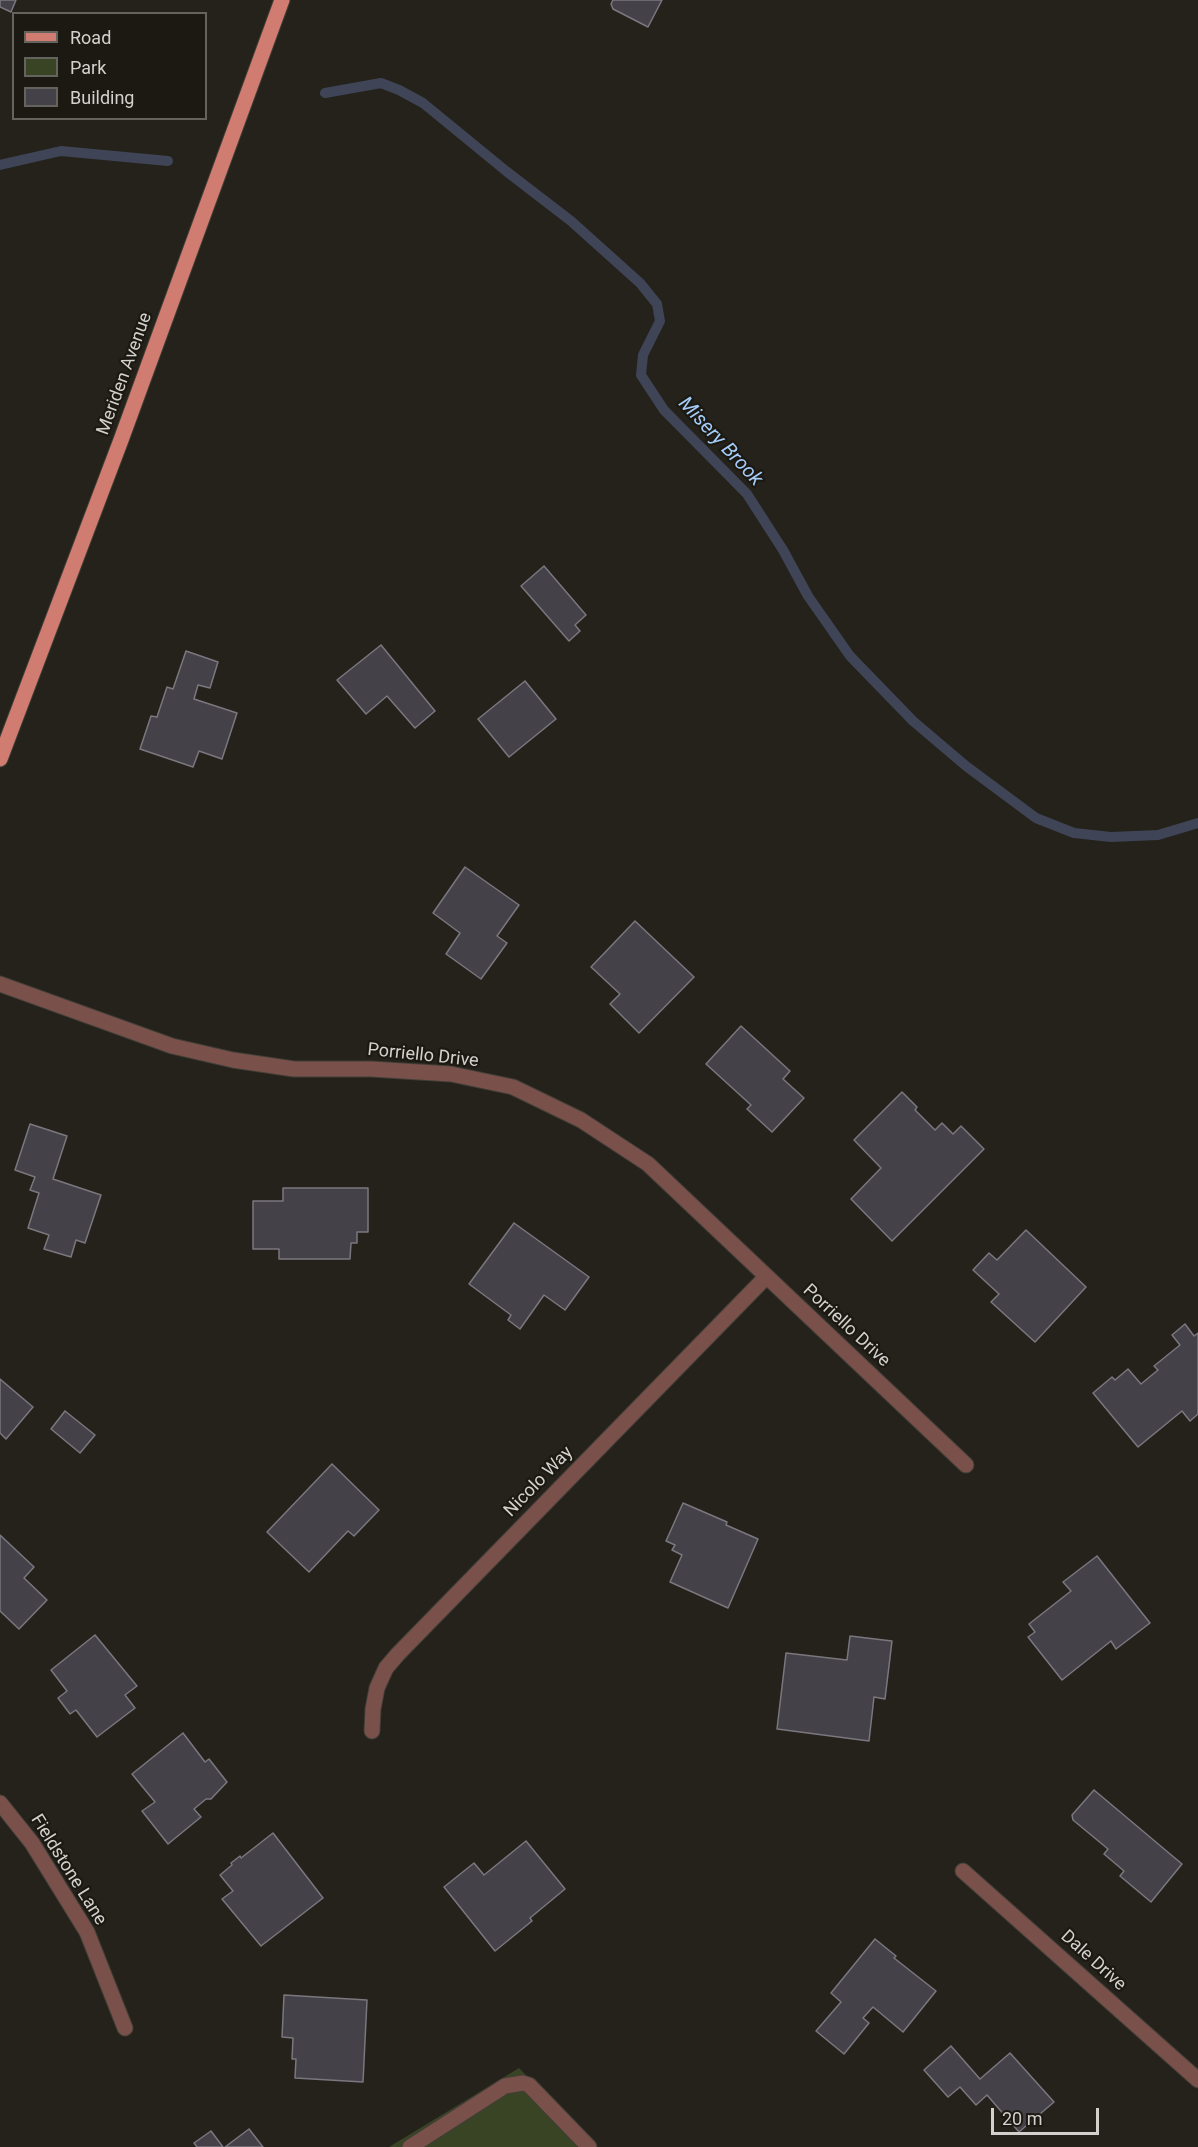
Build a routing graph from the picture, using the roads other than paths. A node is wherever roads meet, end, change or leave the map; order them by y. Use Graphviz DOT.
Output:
graph roads {
  1 [pos="282,0"];
  2 [pos="0,759"];
  3 [pos="0,984"];
  4 [pos="766,1277"];
  5 [pos="966,1465"];
  6 [pos="372,1731"];
  7 [pos="0,1803"];
  8 [pos="963,1871"];
  9 [pos="125,2028"];
  10 [pos="1198,2080"];
  11 [pos="410,2147"];
  12 [pos="589,2147"];
  1 -- 2 [label="main road, Meriden Avenue"];
  3 -- 4 [label="street, Porriello Drive"];
  4 -- 5 [label="street, Porriello Drive"];
  4 -- 6 [label="street, Nicolo Way"];
  7 -- 9 [label="street, Fieldstone Lane"];
  8 -- 10 [label="street, Dale Drive"];
  11 -- 12 [label="street"];
}
